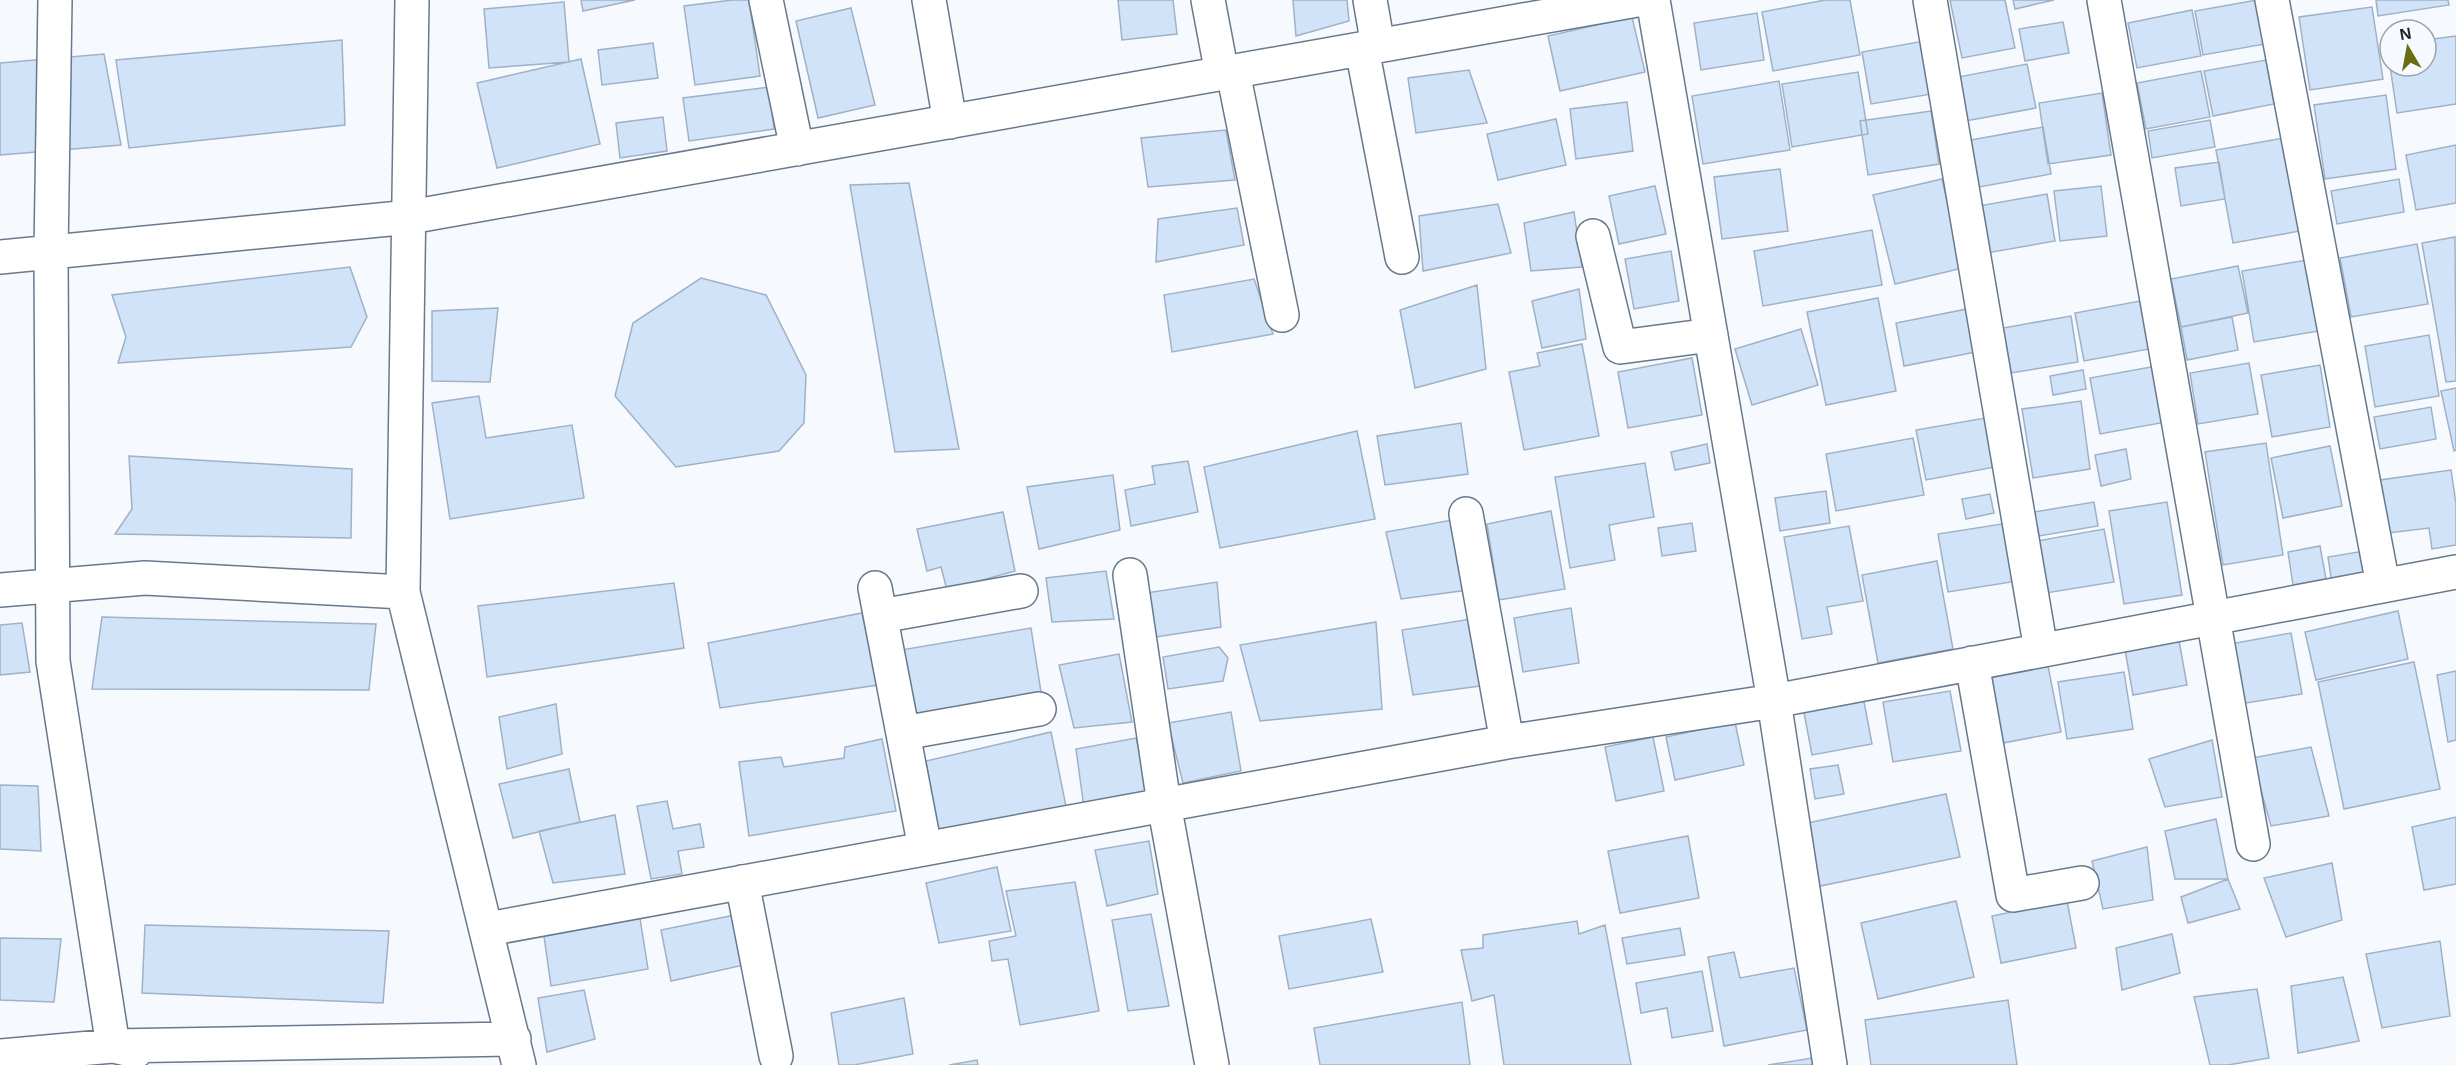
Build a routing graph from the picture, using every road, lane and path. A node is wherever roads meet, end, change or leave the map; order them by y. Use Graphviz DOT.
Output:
graph roads {
  1 [pos="55,0"];
  2 [pos="412,0"];
  3 [pos="766,0"];
  4 [pos="929,0"];
  5 [pos="1208,0"];
  6 [pos="1370,0"];
  7 [pos="1637,0"];
  8 [pos="1653,0"];
  9 [pos="1930,0"];
  10 [pos="2104,0"];
  11 [pos="2272,0"];
  12 [pos="1370,48"];
  13 [pos="1227,73"];
  14 [pos="950,122"];
  15 [pos="797,149"];
  16 [pos="410,217"];
  17 [pos="1593,236"];
  18 [pos="51,252"];
  19 [pos="0,257"];
  20 [pos="1402,257"];
  21 [pos="1282,315"];
  22 [pos="1711,334"];
  23 [pos="1466,514"];
  24 [pos="2456,572"];
  25 [pos="1130,575"];
  26 [pos="55,585"];
  27 [pos="2383,585"];
  28 [pos="0,590"];
  29 [pos="1021,591"];
  30 [pos="403,592"];
  31 [pos="2212,617"];
  32 [pos="2041,650"];
  33 [pos="1972,663"];
  34 [pos="1774,701"];
  35 [pos="1039,709"];
  36 [pos="903,733"];
  37 [pos="1508,742"];
  38 [pos="1164,804"];
  39 [pos="2253,844"];
  40 [pos="925,848"];
  41 [pos="742,882"];
  42 [pos="2082,882"];
  43 [pos="488,929"];
  44 [pos="113,1046"];
  45 [pos="517,1052"];
  46 [pos="0,1056"];
  47 [pos="776,1056"];
  48 [pos="205,1065"];
  49 [pos="1212,1065"];
  50 [pos="1830,1065"];
  1 -- 18 [label="street"];
  2 -- 16 [label="street"];
  3 -- 15 [label="street"];
  4 -- 14 [label="street"];
  5 -- 13 [label="street"];
  6 -- 12 [label="street"];
  7 -- 12 [label="street"];
  8 -- 22 [label="street"];
  9 -- 32 [label="street"];
  10 -- 31 [label="street"];
  11 -- 27 [label="street"];
  12 -- 13 [label="street"];
  12 -- 20 [label="street"];
  13 -- 14 [label="street"];
  13 -- 21 [label="street"];
  14 -- 15 [label="street"];
  15 -- 16 [label="street"];
  16 -- 18 [label="street"];
  16 -- 30 [label="street"];
  17 -- 22 [label="street"];
  18 -- 19 [label="street"];
  18 -- 26 [label="street"];
  22 -- 34 [label="street"];
  23 -- 37 [label="street"];
  24 -- 27 [label="street"];
  25 -- 38 [label="street"];
  26 -- 28 [label="street"];
  26 -- 30 [label="street"];
  26 -- 44 [label="street"];
  27 -- 31 [label="street"];
  29 -- 36 [label="street"];
  30 -- 43 [label="street"];
  31 -- 32 [label="street"];
  31 -- 39 [label="street"];
  32 -- 33 [label="street"];
  33 -- 34 [label="street"];
  33 -- 42 [label="street"];
  34 -- 37 [label="street"];
  34 -- 50 [label="street"];
  35 -- 36 [label="street"];
  36 -- 40 [label="street"];
  37 -- 38 [label="street"];
  38 -- 40 [label="street"];
  38 -- 49 [label="street"];
  40 -- 41 [label="street"];
  41 -- 43 [label="street"];
  41 -- 47 [label="street"];
  43 -- 45 [label="street"];
  44 -- 45 [label="street"];
  44 -- 46 [label="street"];
  44 -- 48 [label="street"];
}
